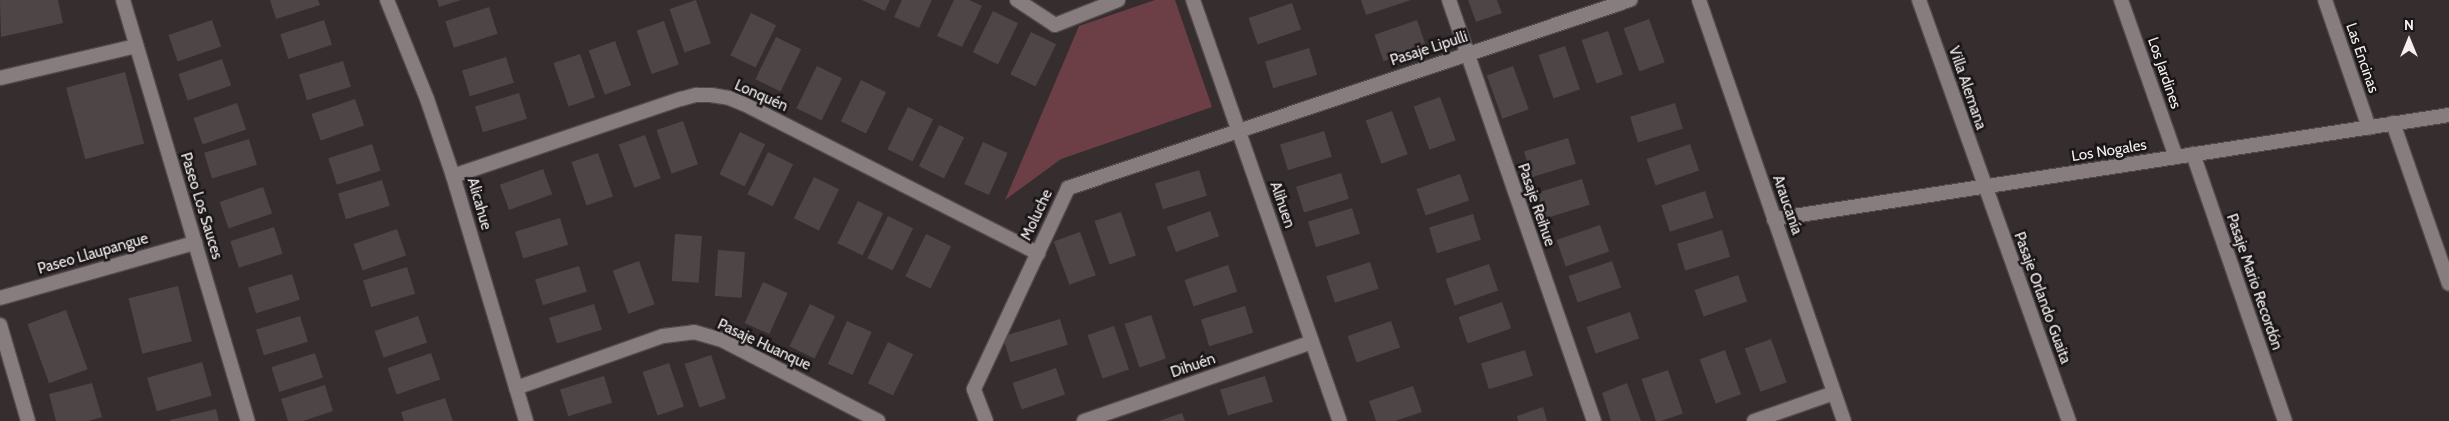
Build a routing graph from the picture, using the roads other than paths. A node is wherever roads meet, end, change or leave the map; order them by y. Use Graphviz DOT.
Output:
graph roads {
  1 [pos="123,0"];
  2 [pos="387,0"];
  3 [pos="1017,0"];
  4 [pos="1118,0"];
  5 [pos="1193,0"];
  6 [pos="1449,0"];
  7 [pos="1630,0"];
  8 [pos="1699,0"];
  9 [pos="1919,0"];
  10 [pos="2121,0"];
  11 [pos="2325,0"];
  12 [pos="136,46"];
  13 [pos="1467,54"];
  14 [pos="0,78"];
  15 [pos="2449,115"];
  16 [pos="2394,124"];
  17 [pos="2369,128"];
  18 [pos="1239,130"];
  19 [pos="2193,154"];
  20 [pos="2176,157"];
  21 [pos="454,176"];
  22 [pos="1985,187"];
  23 [pos="1774,219"];
  24 [pos="195,242"];
  25 [pos="1038,253"];
  26 [pos="2449,284"];
  27 [pos="0,298"];
  28 [pos="0,325"];
  29 [pos="1312,342"];
  30 [pos="516,388"];
  31 [pos="1834,393"];
  32 [pos="28,421"];
  33 [pos="248,421"];
  34 [pos="526,421"];
  35 [pos="878,421"];
  36 [pos="986,421"];
  37 [pos="1084,421"];
  38 [pos="1340,421"];
  39 [pos="1594,421"];
  40 [pos="1754,421"];
  41 [pos="1844,421"];
  42 [pos="2069,421"];
  43 [pos="2285,421"];
  1 -- 12 [label="street, Paseo Los Sauces"];
  2 -- 21 [label="street, Alicahue"];
  3 -- 4 [label="street"];
  5 -- 18 [label="street, Alihuen"];
  6 -- 13 [label="street, Pasaje Reihue"];
  7 -- 13 [label="street, Pasaje Lipulli"];
  8 -- 23 [label="street, Araucanía"];
  9 -- 22 [label="street, Villa Alemana"];
  10 -- 20 [label="street, Los Jardines"];
  11 -- 17 [label="street, Las Encinas"];
  12 -- 14 [label="street"];
  12 -- 24 [label="street, Paseo Los Sauces"];
  13 -- 18 [label="street, Pasaje Lipulli"];
  13 -- 39 [label="street, Pasaje Reihue"];
  15 -- 16 [label="street, Los Nogales"];
  16 -- 17 [label="street, Los Nogales"];
  16 -- 26 [label="street"];
  17 -- 19 [label="street, Los Nogales"];
  18 -- 25 [label="street, Moluche"];
  18 -- 29 [label="street, Alihuen"];
  19 -- 20 [label="street, Los Nogales"];
  19 -- 43 [label="street, Pasaje Mario Recordón"];
  20 -- 22 [label="street, Los Nogales"];
  21 -- 25 [label="street, Lonquén"];
  21 -- 30 [label="street, Alicahue"];
  22 -- 23 [label="street, Los Nogales"];
  22 -- 42 [label="street, Pasaje Orlando Guaita"];
  23 -- 31 [label="street, Araucanía"];
  24 -- 27 [label="street, Paseo Llaupangue"];
  24 -- 33 [label="street, Paseo Los Sauces"];
  25 -- 36 [label="street, Moluche"];
  28 -- 32 [label="street"];
  29 -- 37 [label="street, Dihuén"];
  29 -- 38 [label="street, Alihuen"];
  30 -- 34 [label="street, Alicahue"];
  30 -- 35 [label="street, Pasaje Huanque"];
  31 -- 40 [label="street"];
  31 -- 41 [label="street, Araucanía"];
}
